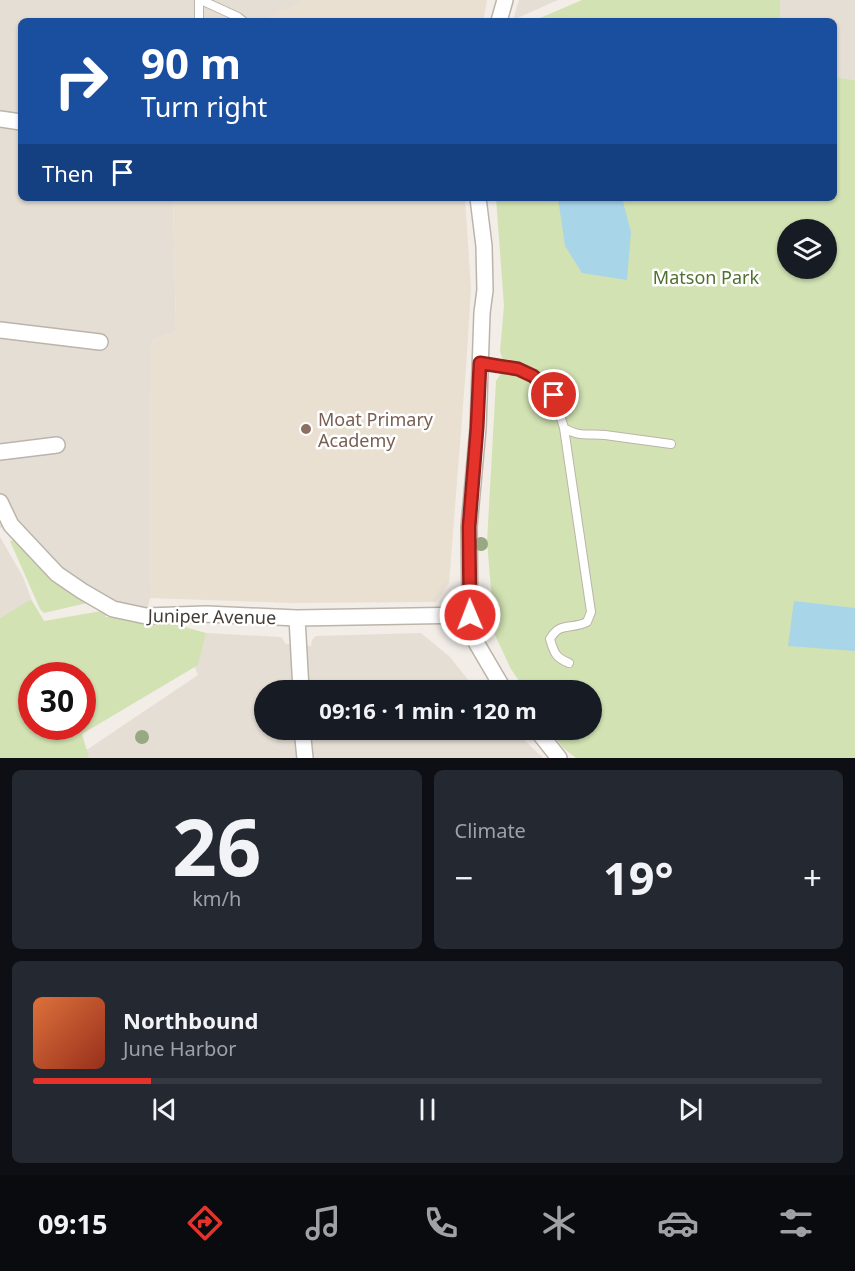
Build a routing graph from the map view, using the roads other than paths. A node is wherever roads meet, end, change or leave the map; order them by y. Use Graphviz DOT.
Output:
graph roads {
  1 [pos="200,0"];
  2 [pos="505,0"];
  3 [pos="199,18"];
  4 [pos="239,18"];
  5 [pos="500,18"];
  6 [pos="0,120"];
  7 [pos="18,122"];
  8 [pos="478,201"];
  9 [pos="0,330"];
  10 [pos="100,342"];
  11 [pos="480,363"];
  12 [pos="564,428"];
  13 [pos="671,444"];
  14 [pos="57,445"];
  15 [pos="0,452"];
  16 [pos="0,502"];
  17 [pos="6,526"];
  18 [pos="470,615"];
  19 [pos="297,618"];
  20 [pos="569,663"];
  21 [pos="300,680"];
  22 [pos="498,680"];
  23 [pos="545,740"];
  24 [pos="559,758"];
  1 -- 3 [label="lane"];
  1 -- 4 [label="lane"];
  2 -- 5 [label="street"];
  6 -- 7 [label="street"];
  8 -- 11 [label="street"];
  9 -- 10 [label="street"];
  11 -- 12 [label="lane"];
  11 -- 18 [label="street"];
  12 -- 13 [label="lane"];
  12 -- 20 [label="lane"];
  14 -- 15 [label="street"];
  16 -- 17 [label="street, Juniper Avenue"];
  17 -- 19 [label="street, Juniper Avenue"];
  18 -- 19 [label="street, Juniper Avenue"];
  18 -- 22 [label="street"];
  19 -- 21 [label="street"];
  23 -- 24 [label="street"];
}
